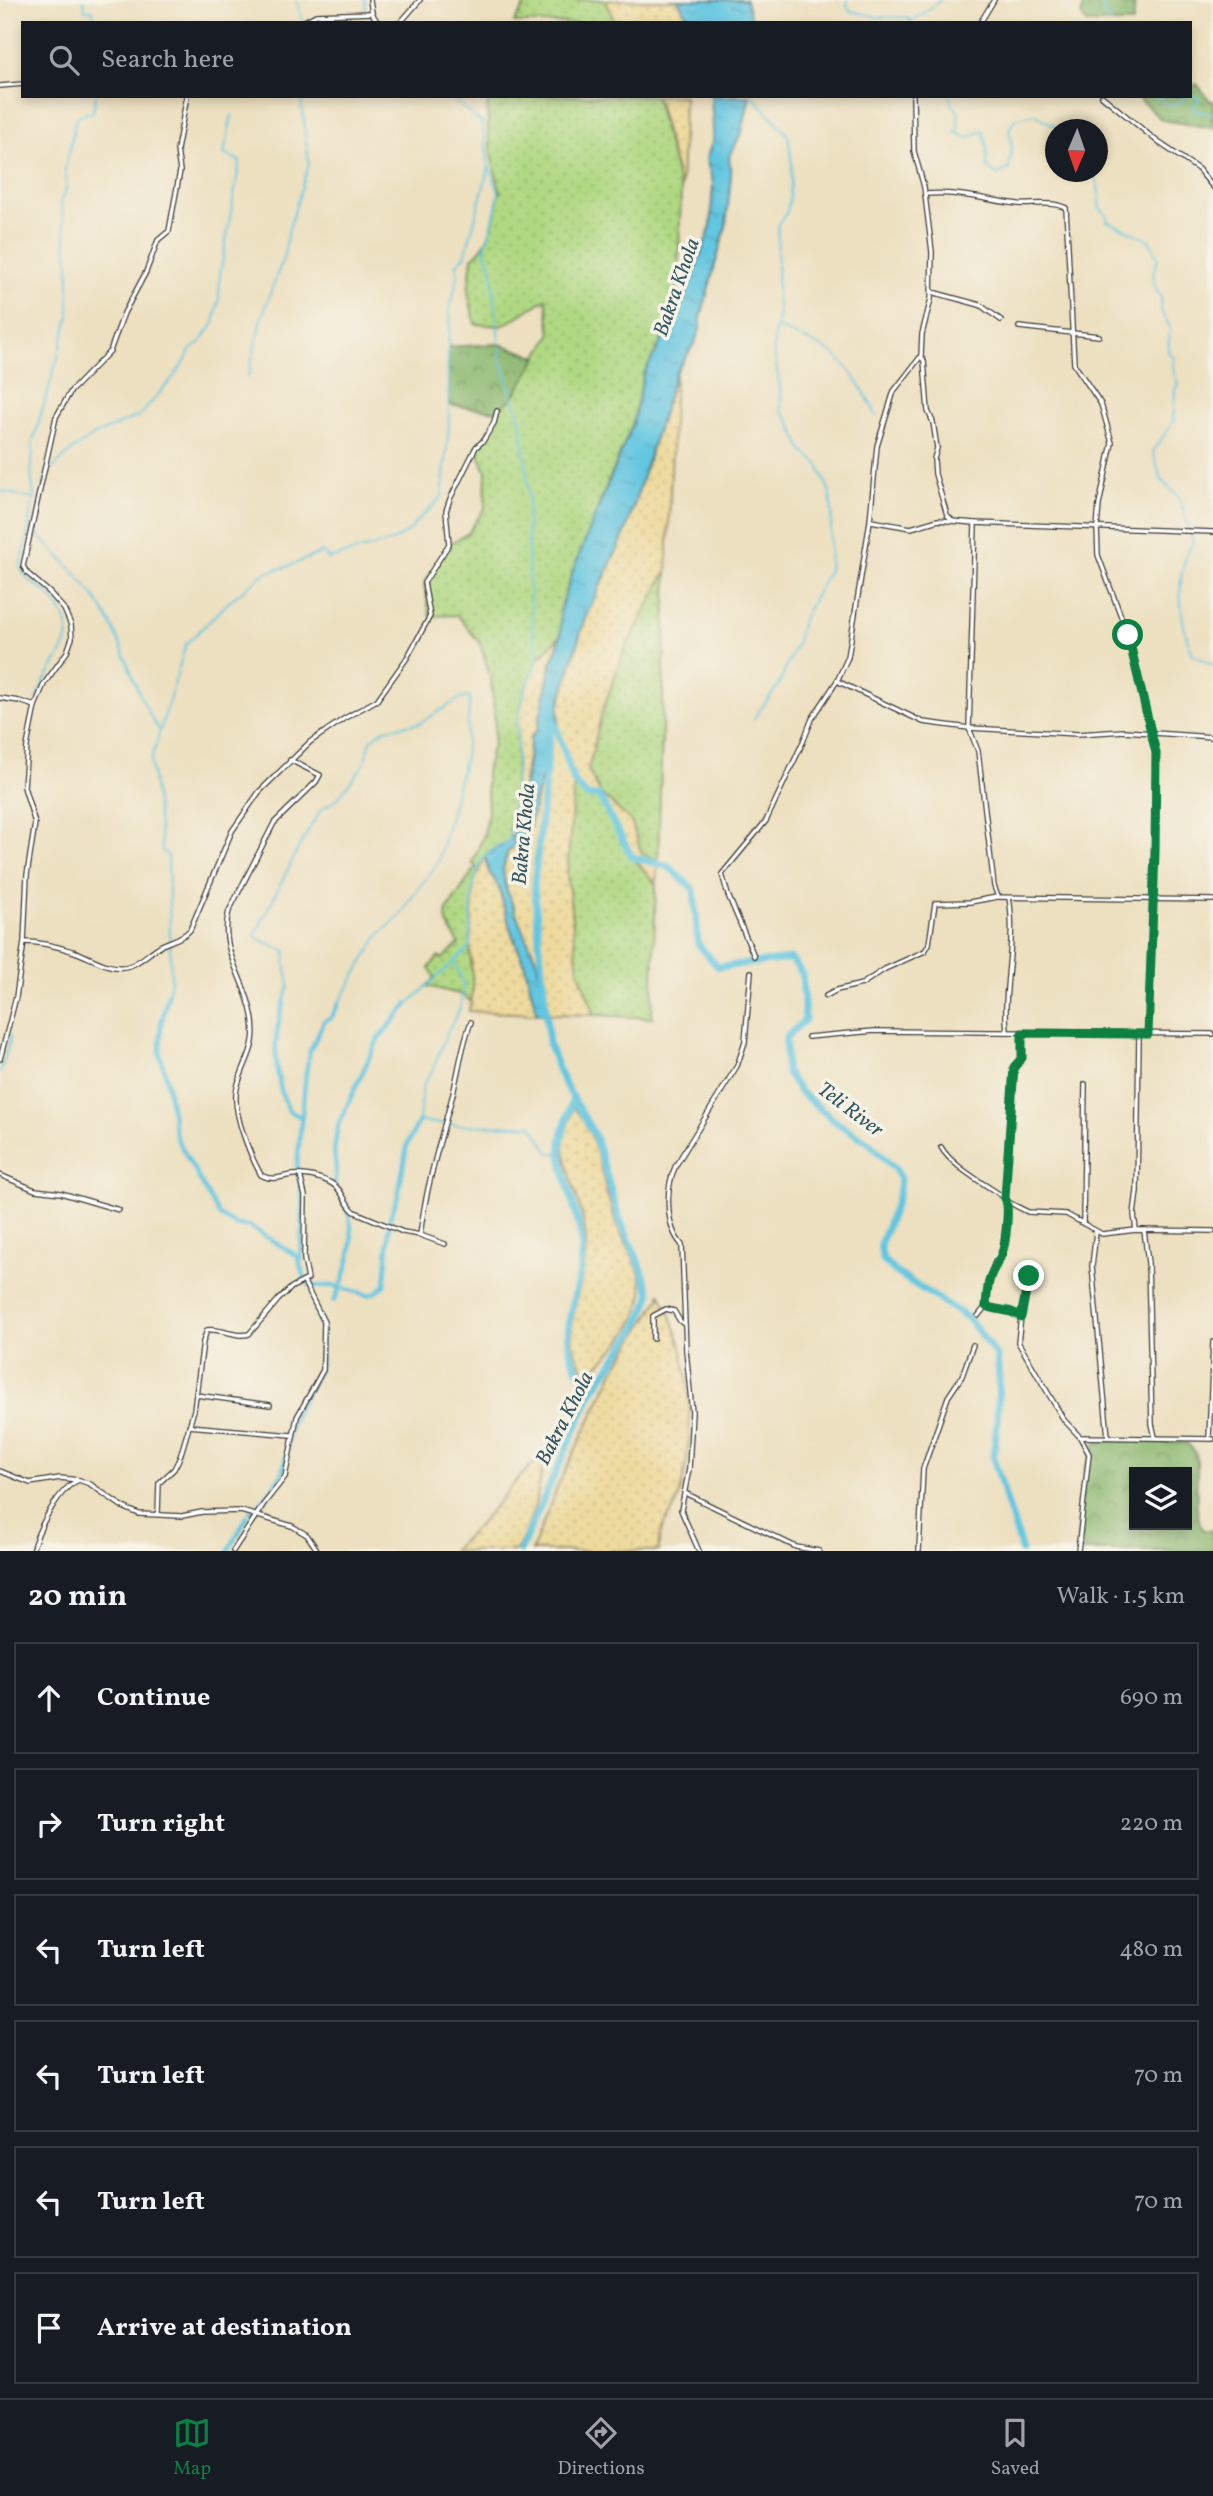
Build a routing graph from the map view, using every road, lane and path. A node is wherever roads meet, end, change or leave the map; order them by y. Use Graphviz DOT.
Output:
graph roads {
  1 [pos="370,0"];
  2 [pos="420,0"];
  3 [pos="994,0"];
  4 [pos="372,13"];
  5 [pos="305,21"];
  6 [pos="377,21"];
  7 [pos="402,21"];
  8 [pos="981,21"];
  9 [pos="21,84"];
  10 [pos="0,86"];
  11 [pos="187,98"];
  12 [pos="913,98"];
  13 [pos="1104,98"];
  14 [pos="1213,187"];
  15 [pos="925,194"];
  16 [pos="932,292"];
  17 [pos="1001,320"];
  18 [pos="1019,327"];
  19 [pos="1074,333"];
  20 [pos="1099,336"];
  21 [pos="921,356"];
  22 [pos="497,411"];
  23 [pos="952,520"];
  24 [pos="870,521"];
  25 [pos="975,523"];
  26 [pos="1097,527"];
  27 [pos="1213,532"];
  28 [pos="837,681"];
  29 [pos="0,698"];
  30 [pos="35,706"];
  31 [pos="969,728"];
  32 [pos="1150,732"];
  33 [pos="1213,737"];
  34 [pos="290,760"];
  35 [pos="997,897"];
  36 [pos="1009,898"];
  37 [pos="1153,900"];
  38 [pos="1213,900"];
  39 [pos="24,943"];
  40 [pos="754,956"];
  41 [pos="751,972"];
  42 [pos="826,996"];
  43 [pos="471,1021"];
  44 [pos="1007,1031"];
  45 [pos="1022,1033"];
  46 [pos="1139,1034"];
  47 [pos="1148,1034"];
  48 [pos="1213,1034"];
  49 [pos="808,1038"];
  50 [pos="0,1059"];
  51 [pos="1085,1084"];
  52 [pos="941,1147"];
  53 [pos="0,1175"];
  54 [pos="303,1177"];
  55 [pos="1007,1200"];
  56 [pos="119,1210"];
  57 [pos="1083,1222"];
  58 [pos="1136,1230"];
  59 [pos="1144,1230"];
  60 [pos="1096,1231"];
  61 [pos="1213,1231"];
  62 [pos="420,1235"];
  63 [pos="445,1244"];
  64 [pos="1029,1276"];
  65 [pos="304,1282"];
  66 [pos="986,1306"];
  67 [pos="978,1316"];
  68 [pos="1021,1317"];
  69 [pos="685,1325"];
  70 [pos="653,1339"];
  71 [pos="1213,1342"];
  72 [pos="974,1345"];
  73 [pos="196,1395"];
  74 [pos="270,1405"];
  75 [pos="189,1426"];
  76 [pos="292,1435"];
  77 [pos="1080,1437"];
  78 [pos="1108,1437"];
  79 [pos="1155,1438"];
  80 [pos="1211,1438"];
  81 [pos="0,1472"];
  82 [pos="79,1480"];
  83 [pos="685,1493"];
  84 [pos="156,1514"];
  85 [pos="256,1515"];
  86 [pos="32,1551"];
  87 [pos="233,1551"];
  88 [pos="318,1551"];
  89 [pos="699,1551"];
  90 [pos="818,1551"];
  91 [pos="919,1551"];
  92 [pos="1078,1551"];
  1 -- 4 [label="street"];
  2 -- 7 [label="street"];
  3 -- 8 [label="street"];
  4 -- 5 [label="street"];
  4 -- 6 [label="street"];
  9 -- 10 [label="street"];
  11 -- 30 [label="street"];
  12 -- 15 [label="street"];
  13 -- 14 [label="street"];
  15 -- 16 [label="street"];
  15 -- 19 [label="street"];
  16 -- 17 [label="street"];
  16 -- 21 [label="street"];
  18 -- 19 [label="street"];
  19 -- 20 [label="street"];
  19 -- 26 [label="street"];
  21 -- 23 [label="street"];
  21 -- 24 [label="street"];
  22 -- 34 [label="street"];
  23 -- 24 [label="street"];
  23 -- 25 [label="street"];
  24 -- 28 [label="street"];
  25 -- 26 [label="street"];
  25 -- 31 [label="street"];
  26 -- 27 [label="street"];
  26 -- 32 [label="street"];
  28 -- 31 [label="street"];
  28 -- 40 [label="street"];
  29 -- 30 [label="street"];
  30 -- 39 [label="street"];
  31 -- 32 [label="street"];
  31 -- 35 [label="street"];
  32 -- 33 [label="street"];
  32 -- 37 [label="street"];
  34 -- 39 [label="street"];
  34 -- 54 [label="street"];
  35 -- 36 [label="street"];
  35 -- 42 [label="street"];
  36 -- 37 [label="street"];
  36 -- 44 [label="street"];
  37 -- 38 [label="street"];
  37 -- 47 [label="street"];
  39 -- 50 [label="street"];
  41 -- 69 [label="street"];
  43 -- 62 [label="street"];
  44 -- 45 [label="street"];
  44 -- 49 [label="street"];
  45 -- 46 [label="street"];
  45 -- 55 [label="street"];
  46 -- 47 [label="street"];
  46 -- 58 [label="street"];
  47 -- 48 [label="street"];
  51 -- 57 [label="street"];
  52 -- 55 [label="street"];
  53 -- 56 [label="street"];
  54 -- 62 [label="street"];
  54 -- 65 [label="street"];
  55 -- 57 [label="street"];
  55 -- 66 [label="street"];
  57 -- 60 [label="street"];
  58 -- 59 [label="street"];
  58 -- 60 [label="street"];
  59 -- 61 [label="street"];
  59 -- 79 [label="street"];
  60 -- 78 [label="street"];
  62 -- 63 [label="street"];
  64 -- 68 [label="street"];
  65 -- 73 [label="street"];
  65 -- 76 [label="street"];
  66 -- 67 [label="street"];
  66 -- 68 [label="street"];
  68 -- 77 [label="street"];
  69 -- 70 [label="street"];
  69 -- 83 [label="street"];
  71 -- 80 [label="street"];
  72 -- 91 [label="street"];
  73 -- 74 [label="street"];
  73 -- 75 [label="street"];
  75 -- 76 [label="street"];
  75 -- 84 [label="street"];
  76 -- 85 [label="street"];
  77 -- 78 [label="street"];
  77 -- 92 [label="street"];
  78 -- 79 [label="street"];
  79 -- 80 [label="street"];
  81 -- 82 [label="street"];
  82 -- 84 [label="street"];
  82 -- 86 [label="street"];
  83 -- 89 [label="street"];
  83 -- 90 [label="street"];
  84 -- 85 [label="street"];
  85 -- 87 [label="street"];
  85 -- 88 [label="street"];
}
